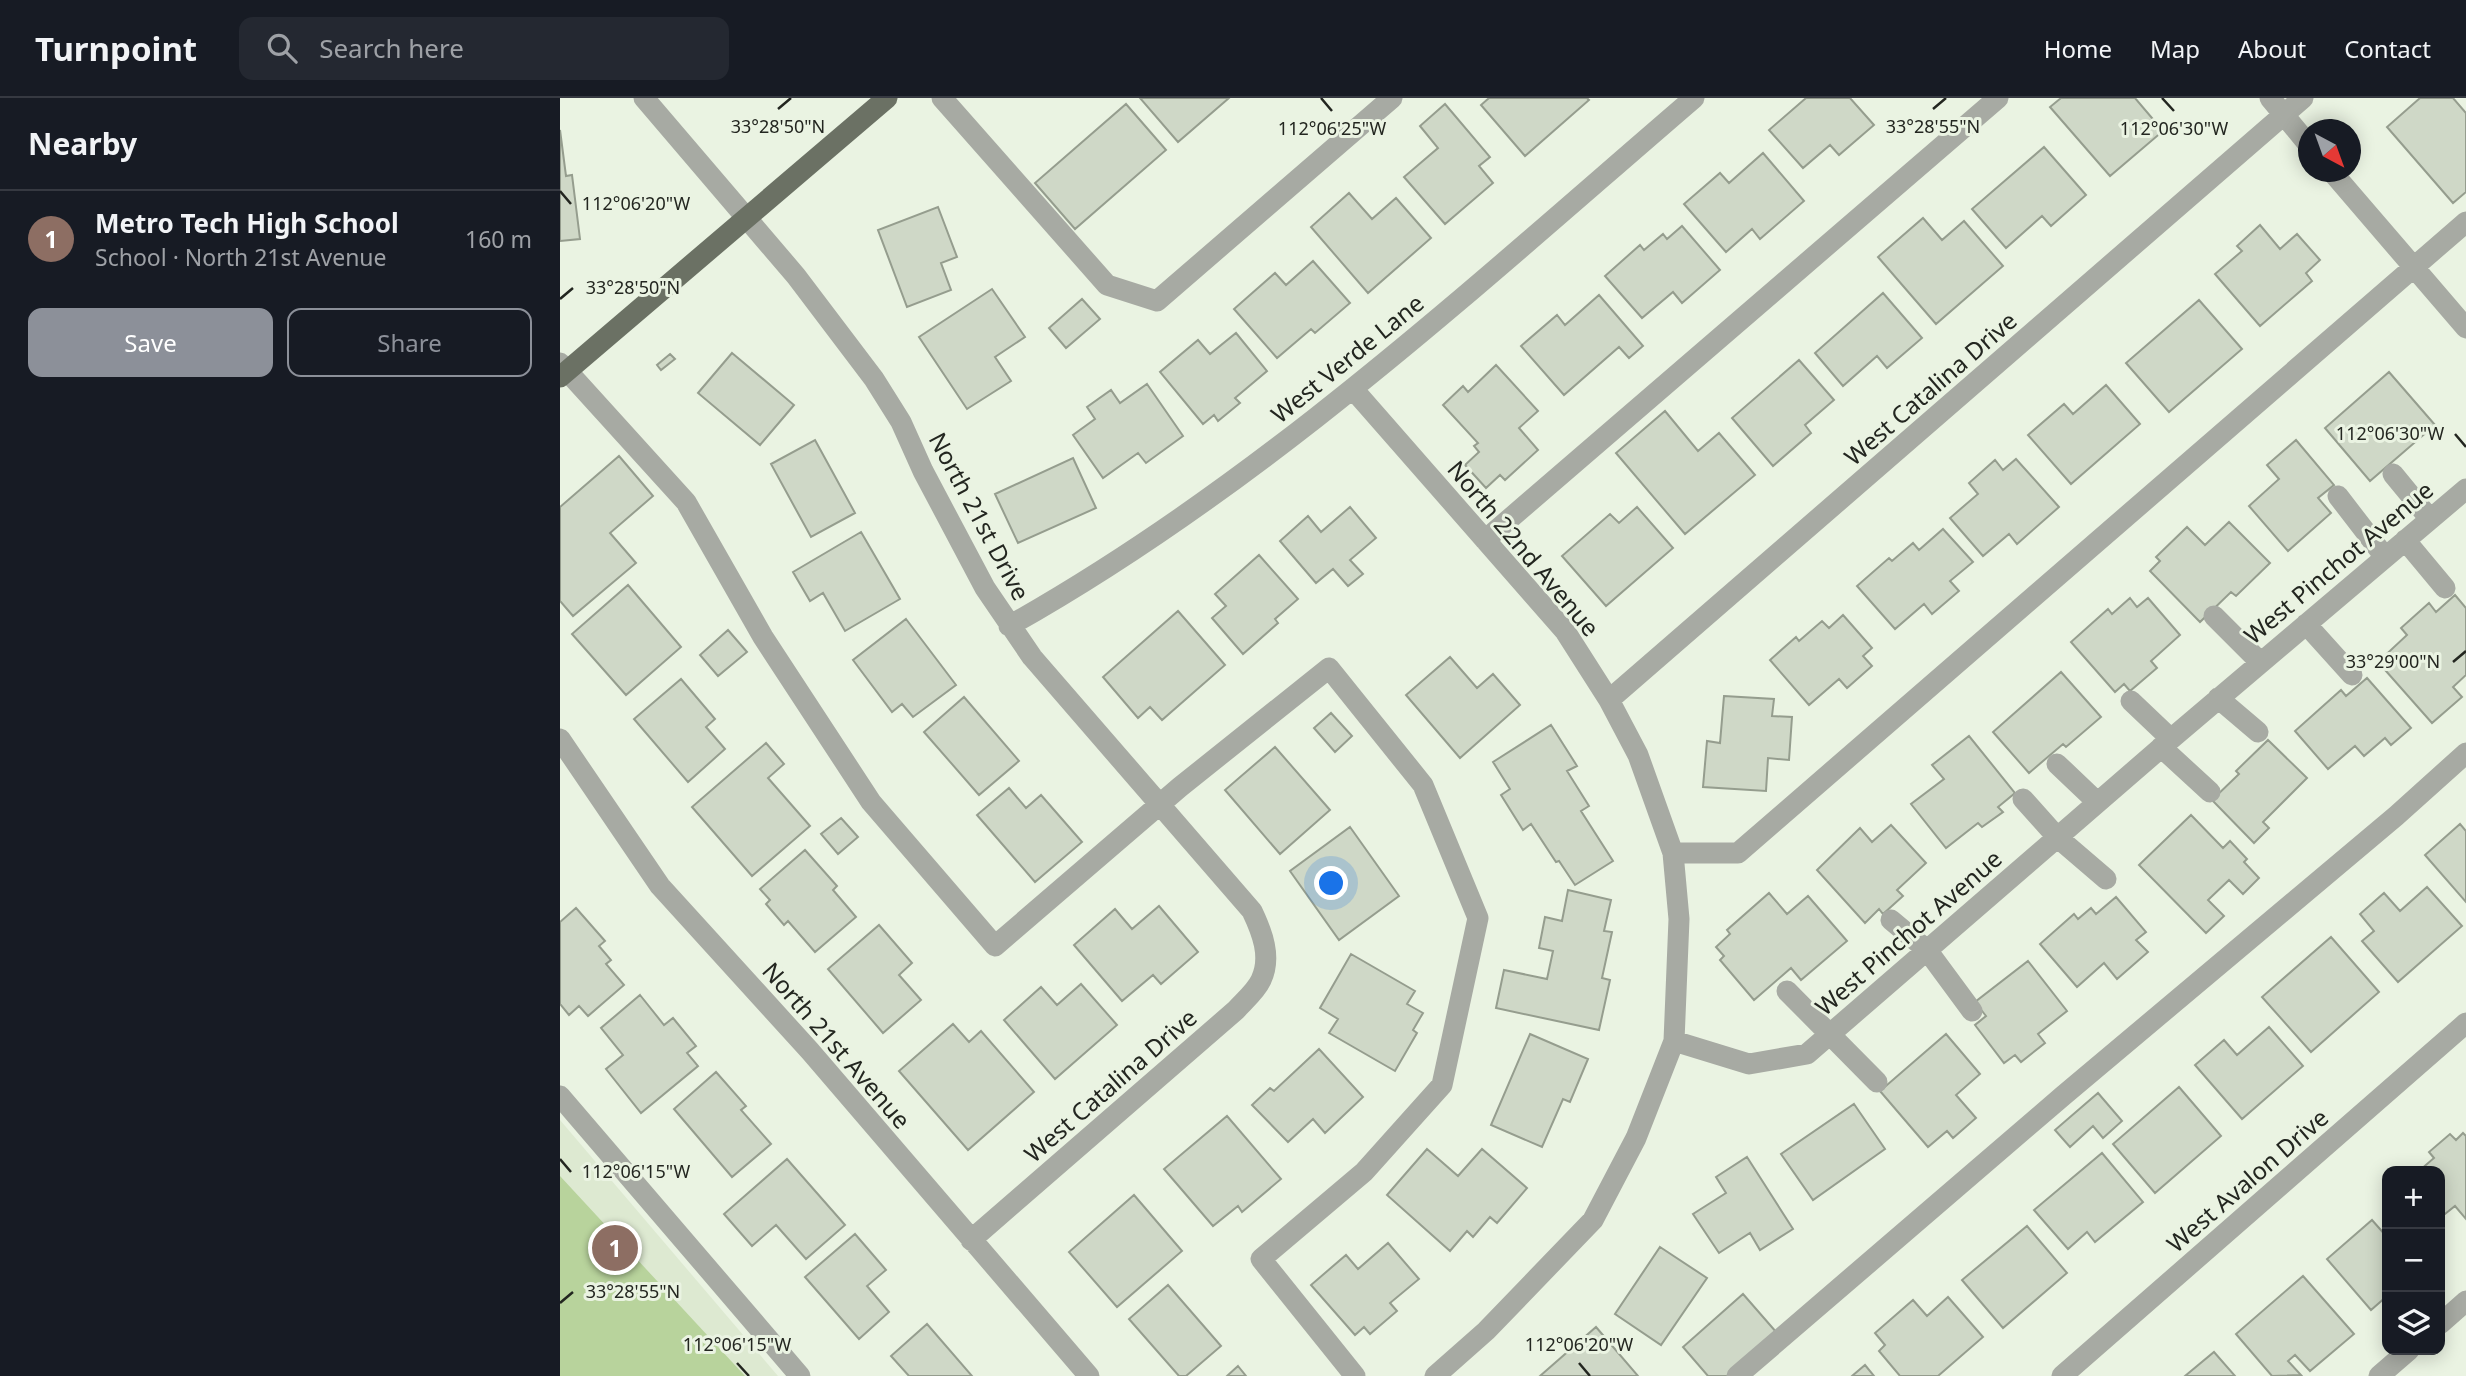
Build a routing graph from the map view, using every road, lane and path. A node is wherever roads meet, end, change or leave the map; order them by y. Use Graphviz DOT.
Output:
graph roads {
  1 [pos="644,98"];
  2 [pos="887,98"];
  3 [pos="942,98"];
  4 [pos="1392,98"];
  5 [pos="1693,98"];
  6 [pos="1998,98"];
  7 [pos="2303,98"];
  8 [pos="2277,106"];
  9 [pos="2298,132"];
  10 [pos="2341,182"];
  11 [pos="746,218"];
  12 [pos="2466,222"];
  13 [pos="2413,266"];
  14 [pos="2466,328"];
  15 [pos="562,371"];
  16 [pos="1353,389"];
  17 [pos="2393,474"];
  18 [pos="2466,489"];
  19 [pos="2338,496"];
  20 [pos="2430,519"];
  21 [pos="1485,540"];
  22 [pos="2405,540"];
  23 [pos="2385,557"];
  24 [pos="2445,588"];
  25 [pos="2214,616"];
  26 [pos="2306,624"];
  27 [pos="1009,626"];
  28 [pos="2260,662"];
  29 [pos="2352,675"];
  30 [pos="2218,698"];
  31 [pos="1609,700"];
  32 [pos="2131,701"];
  33 [pos="2258,732"];
  34 [pos="560,739"];
  35 [pos="2166,743"];
  36 [pos="2466,753"];
  37 [pos="2057,764"];
  38 [pos="2210,792"];
  39 [pos="2023,799"];
  40 [pos="2098,802"];
  41 [pos="1160,804"];
  42 [pos="2057,837"];
  43 [pos="1673,853"];
  44 [pos="2106,879"];
  45 [pos="1891,920"];
  46 [pos="1927,950"];
  47 [pos="1266,957"];
  48 [pos="1787,991"];
  49 [pos="1972,1012"];
  50 [pos="2466,1023"];
  51 [pos="1830,1034"];
  52 [pos="1674,1041"];
  53 [pos="1877,1082"];
  54 [pos="560,1096"];
  55 [pos="971,1240"];
  56 [pos="2466,1301"];
  57 [pos="2445,1320"];
  58 [pos="2403,1355"];
  59 [pos="2071,1373"];
  60 [pos="800,1376"];
  61 [pos="1089,1376"];
  62 [pos="1355,1376"];
  63 [pos="1435,1376"];
  64 [pos="1737,1376"];
  65 [pos="2379,1376"];
  1 -- 11 [label="street, North 21st Drive"];
  2 -- 11 [label="main road"];
  3 -- 4 [label="street"];
  5 -- 16 [label="street, West Verde Lane"];
  6 -- 21 [label="street"];
  7 -- 8 [label="street, West Catalina Drive"];
  8 -- 9 [label="street"];
  8 -- 31 [label="street, West Catalina Drive"];
  10 -- 13 [label="street"];
  11 -- 15 [label="main road"];
  11 -- 27 [label="street, North 21st Drive"];
  12 -- 13 [label="street"];
  13 -- 14 [label="street"];
  13 -- 43 [label="street"];
  15 -- 41 [label="street"];
  16 -- 21 [label="street, North 22nd Avenue"];
  16 -- 27 [label="street, West Verde Lane"];
  17 -- 20 [label="street"];
  18 -- 20 [label="street, West Pinchot Avenue"];
  19 -- 23 [label="street"];
  20 -- 22 [label="street, West Pinchot Avenue"];
  21 -- 31 [label="street, North 22nd Avenue"];
  22 -- 23 [label="street, West Pinchot Avenue"];
  22 -- 24 [label="street"];
  23 -- 26 [label="street, West Pinchot Avenue"];
  25 -- 28 [label="street"];
  26 -- 28 [label="street, West Pinchot Avenue"];
  26 -- 29 [label="street"];
  27 -- 41 [label="street, North 21st Drive"];
  28 -- 30 [label="street, West Pinchot Avenue"];
  30 -- 33 [label="street"];
  30 -- 35 [label="street, West Pinchot Avenue"];
  31 -- 43 [label="street, North 22nd Avenue"];
  32 -- 35 [label="street"];
  34 -- 55 [label="street, North 21st Avenue"];
  35 -- 38 [label="street"];
  35 -- 40 [label="street, West Pinchot Avenue"];
  36 -- 64 [label="street"];
  37 -- 40 [label="street"];
  39 -- 42 [label="street"];
  40 -- 42 [label="street, West Pinchot Avenue"];
  41 -- 47 [label="street, North 21st Drive"];
  41 -- 62 [label="street"];
  42 -- 44 [label="street"];
  42 -- 46 [label="street, West Pinchot Avenue"];
  43 -- 52 [label="street, North 22nd Avenue"];
  45 -- 46 [label="street"];
  46 -- 49 [label="street"];
  46 -- 51 [label="street, West Pinchot Avenue"];
  47 -- 55 [label="street, West Catalina Drive"];
  48 -- 51 [label="street"];
  50 -- 59 [label="street, West Avalon Drive"];
  51 -- 52 [label="street, West Pinchot Avenue"];
  51 -- 53 [label="street"];
  52 -- 63 [label="street"];
  54 -- 60 [label="street"];
  55 -- 61 [label="street, North 21st Avenue"];
  56 -- 57 [label="street"];
  58 -- 65 [label="street"];
}
